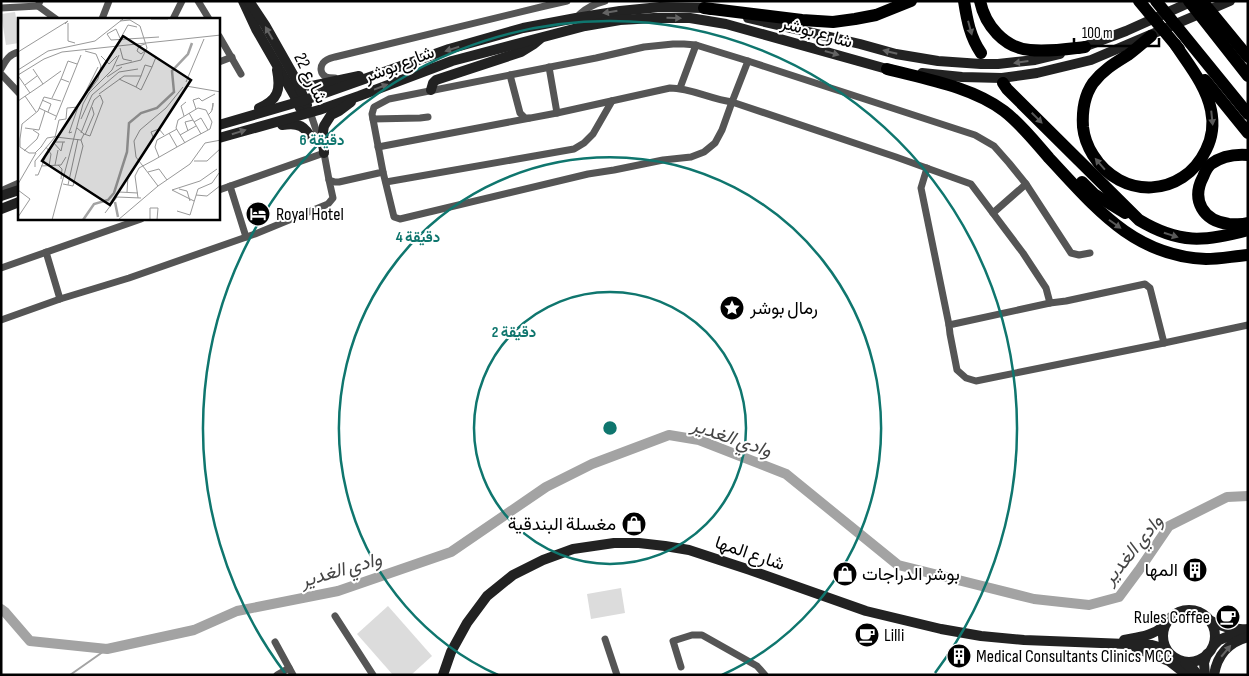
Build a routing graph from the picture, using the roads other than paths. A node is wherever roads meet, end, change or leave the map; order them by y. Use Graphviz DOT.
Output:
graph roads {
  1 [pos="109,1"];
  2 [pos="182,1"];
  3 [pos="198,1"];
  4 [pos="243,1"];
  5 [pos="249,1"];
  6 [pos="567,1"];
  7 [pos="605,1"];
  8 [pos="911,1"];
  9 [pos="964,1"];
  10 [pos="980,1"];
  11 [pos="1139,1"];
  12 [pos="1156,1"];
  13 [pos="1188,1"];
  14 [pos="1193,1"];
  15 [pos="1202,1"];
  16 [pos="1222,2"];
  17 [pos="544,3"];
  18 [pos="39,4"];
  19 [pos="1,8"];
  20 [pos="704,8"];
  21 [pos="55,18"];
  22 [pos="102,18"];
  23 [pos="174,18"];
  24 [pos="208,18"];
  25 [pos="576,18"];
  26 [pos="543,36"];
  27 [pos="1151,36"];
  28 [pos="220,38"];
  29 [pos="1175,44"];
  30 [pos="696,45"];
  31 [pos="1085,47"];
  32 [pos="1248,48"];
  33 [pos="18,52"];
  34 [pos="981,53"];
  35 [pos="232,57"];
  36 [pos="1248,57"];
  37 [pos="748,61"];
  38 [pos="220,62"];
  39 [pos="275,62"];
  40 [pos="549,67"];
  41 [pos="396,68"];
  42 [pos="1,69"];
  43 [pos="888,69"];
  44 [pos="1,74"];
  45 [pos="241,74"];
  46 [pos="510,75"];
  47 [pos="1248,76"];
  48 [pos="295,78"];
  49 [pos="348,78"];
  50 [pos="1003,83"];
  51 [pos="680,88"];
  52 [pos="431,90"];
  53 [pos="18,92"];
  54 [pos="971,94"];
  55 [pos="359,96"];
  56 [pos="301,101"];
  57 [pos="612,101"];
  58 [pos="732,102"];
  59 [pos="306,113"];
  60 [pos="556,113"];
  61 [pos="1248,114"];
  62 [pos="428,117"];
  63 [pos="532,118"];
  64 [pos="373,119"];
  65 [pos="220,125"];
  66 [pos="220,125"];
  67 [pos="259,126"];
  68 [pos="1248,133"];
  69 [pos="220,138"];
  70 [pos="313,141"];
  71 [pos="378,147"];
  72 [pos="324,153"];
  73 [pos="1248,155"];
  74 [pos="927,168"];
  75 [pos="383,172"];
  76 [pos="329,180"];
  77 [pos="386,182"];
  78 [pos="18,183"];
  79 [pos="1026,184"];
  80 [pos="230,186"];
  81 [pos="18,190"];
  82 [pos="220,190"];
  83 [pos="1,191"];
  84 [pos="1,196"];
  85 [pos="18,202"];
  86 [pos="1,209"];
  87 [pos="993,213"];
  88 [pos="137,220"];
  89 [pos="1139,220"];
  90 [pos="1248,223"];
  91 [pos="1248,230"];
  92 [pos="246,237"];
  93 [pos="46,252"];
  94 [pos="1090,253"];
  95 [pos="1248,255"];
  96 [pos="1,268"];
  97 [pos="60,299"];
  98 [pos="1050,303"];
  99 [pos="1,320"];
  100 [pos="949,325"];
  101 [pos="1248,325"];
  102 [pos="1164,343"];
  103 [pos="335,616"];
  104 [pos="1211,621"];
  105 [pos="1164,626"];
  106 [pos="1247,632"];
  107 [pos="606,639"];
  108 [pos="275,642"];
  109 [pos="1101,643"];
  110 [pos="1126,645"];
  111 [pos="1214,645"];
  112 [pos="1167,651"];
  113 [pos="1207,654"];
  114 [pos="1185,663"];
  115 [pos="681,667"];
  116 [pos="291,671"];
  117 [pos="276,675"];
  118 [pos="373,675"];
  119 [pos="443,675"];
  120 [pos="616,675"];
  121 [pos="766,675"];
  122 [pos="1187,675"];
  123 [pos="1198,675"];
  124 [pos="1205,675"];
  125 [pos="1214,675"];
  1 -- 22 [label="street"];
  2 -- 23 [label="street"];
  3 -- 24 [label="street"];
  4 -- 39 [label="main road, شارع 22"];
  48 -- 5 [label="main road, شارع 22, one-way"];
  6 -- 17 [label="street"];
  7 -- 25 [label="street"];
  8 -- 20 [label="highway"];
  9 -- 34 [label="highway, one-way"];
  10 -- 31 [label="highway"];
  11 -- 29 [label="highway"];
  12 -- 61 [label="highway"];
  13 -- 47 [label="highway"];
  14 -- 31 [label="main road, شارع بوشر"];
  15 -- 36 [label="highway"];
  16 -- 27 [label="main road, شارع بوشر"];
  16 -- 32 [label="highway"];
  17 -- 49 [label="street"];
  18 -- 19 [label="street"];
  18 -- 21 [label="street"];
  20 -- 25 [label="main road, شارع بوشر, one-way"];
  31 -- 20 [label="main road, شارع بوشر, one-way"];
  25 -- 41 [label="main road, شارع بوشر, one-way"];
  26 -- 43 [label="main road, شارع بوشر, one-way"];
  26 -- 52 [label="main road"];
  55 -- 26 [label="main road, شارع بوشر, one-way"];
  29 -- 27 [label="highway, one-way"];
  27 -- 43 [label="main road, شارع بوشر"];
  28 -- 35 [label="street"];
  29 -- 68 [label="highway"];
  30 -- 37 [label="street"];
  30 -- 40 [label="street"];
  30 -- 51 [label="street"];
  33 -- 42 [label="street"];
  35 -- 38 [label="street"];
  35 -- 45 [label="street"];
  37 -- 58 [label="street"];
  37 -- 79 [label="street"];
  39 -- 56 [label="main road, شارع 22"];
  39 -- 65 [label="main road"];
  40 -- 46 [label="street"];
  40 -- 60 [label="street"];
  41 -- 49 [label="main road"];
  41 -- 56 [label="main road, شارع بوشر"];
  43 -- 54 [label="highway"];
  44 -- 53 [label="street"];
  46 -- 52 [label="street"];
  46 -- 63 [label="street"];
  48 -- 49 [label="main road"];
  48 -- 56 [label="main road, شارع 22"];
  50 -- 89 [label="highway, one-way"];
  51 -- 57 [label="street"];
  51 -- 58 [label="street"];
  52 -- 64 [label="street"];
  54 -- 89 [label="highway"];
  54 -- 95 [label="highway, one-way"];
  55 -- 59 [label="main road, شارع بوشر"];
  55 -- 72 [label="main road"];
  56 -- 59 [label="main road, شارع 22"];
  56 -- 66 [label="main road, شارع بوشر"];
  57 -- 60 [label="street"];
  57 -- 77 [label="street"];
  58 -- 74 [label="street"];
  58 -- 77 [label="street"];
  59 -- 67 [label="main road, شارع بوشر"];
  59 -- 70 [label="street, شارع 22"];
  59 -- 72 [label="street, شارع 22"];
  60 -- 63 [label="street"];
  62 -- 64 [label="street"];
  63 -- 71 [label="street"];
  64 -- 71 [label="street"];
  69 -- 67 [label="main road, شارع بوشر, one-way"];
  67 -- 70 [label="main road"];
  70 -- 72 [label="street, شارع 22"];
  71 -- 75 [label="street"];
  72 -- 76 [label="street"];
  72 -- 80 [label="street"];
  73 -- 90 [label="highway"];
  74 -- 87 [label="street"];
  74 -- 100 [label="street"];
  75 -- 76 [label="street"];
  75 -- 77 [label="street"];
  76 -- 92 [label="street"];
  78 -- 83 [label="street"];
  79 -- 87 [label="street"];
  79 -- 94 [label="street"];
  80 -- 82 [label="street"];
  80 -- 92 [label="street"];
  81 -- 84 [label="main road"];
  85 -- 86 [label="main road"];
  87 -- 98 [label="street"];
  88 -- 93 [label="street"];
  89 -- 91 [label="highway, one-way"];
  92 -- 97 [label="street"];
  93 -- 96 [label="street"];
  93 -- 97 [label="street"];
  97 -- 99 [label="street"];
  98 -- 100 [label="street"];
  98 -- 102 [label="street"];
  100 -- 102 [label="street"];
  101 -- 102 [label="street"];
  103 -- 118 [label="street"];
  104 -- 105 [label="main road"];
  104 -- 106 [label="main road"];
  104 -- 111 [label="main road"];
  105 -- 109 [label="main road, شارع المها"];
  105 -- 112 [label="main road"];
  106 -- 111 [label="main road"];
  125 -- 106 [label="main road, one-way"];
  107 -- 120 [label="street"];
  108 -- 116 [label="street"];
  109 -- 110 [label="main road, شارع المها"];
  109 -- 119 [label="main road, شارع المها"];
  110 -- 112 [label="main road, شارع المها"];
  110 -- 122 [label="main road"];
  111 -- 113 [label="main road"];
  112 -- 114 [label="main road"];
  113 -- 114 [label="main road"];
  113 -- 124 [label="main road"];
  114 -- 123 [label="main road"];
  115 -- 121 [label="street"];
  116 -- 117 [label="street"];
}
